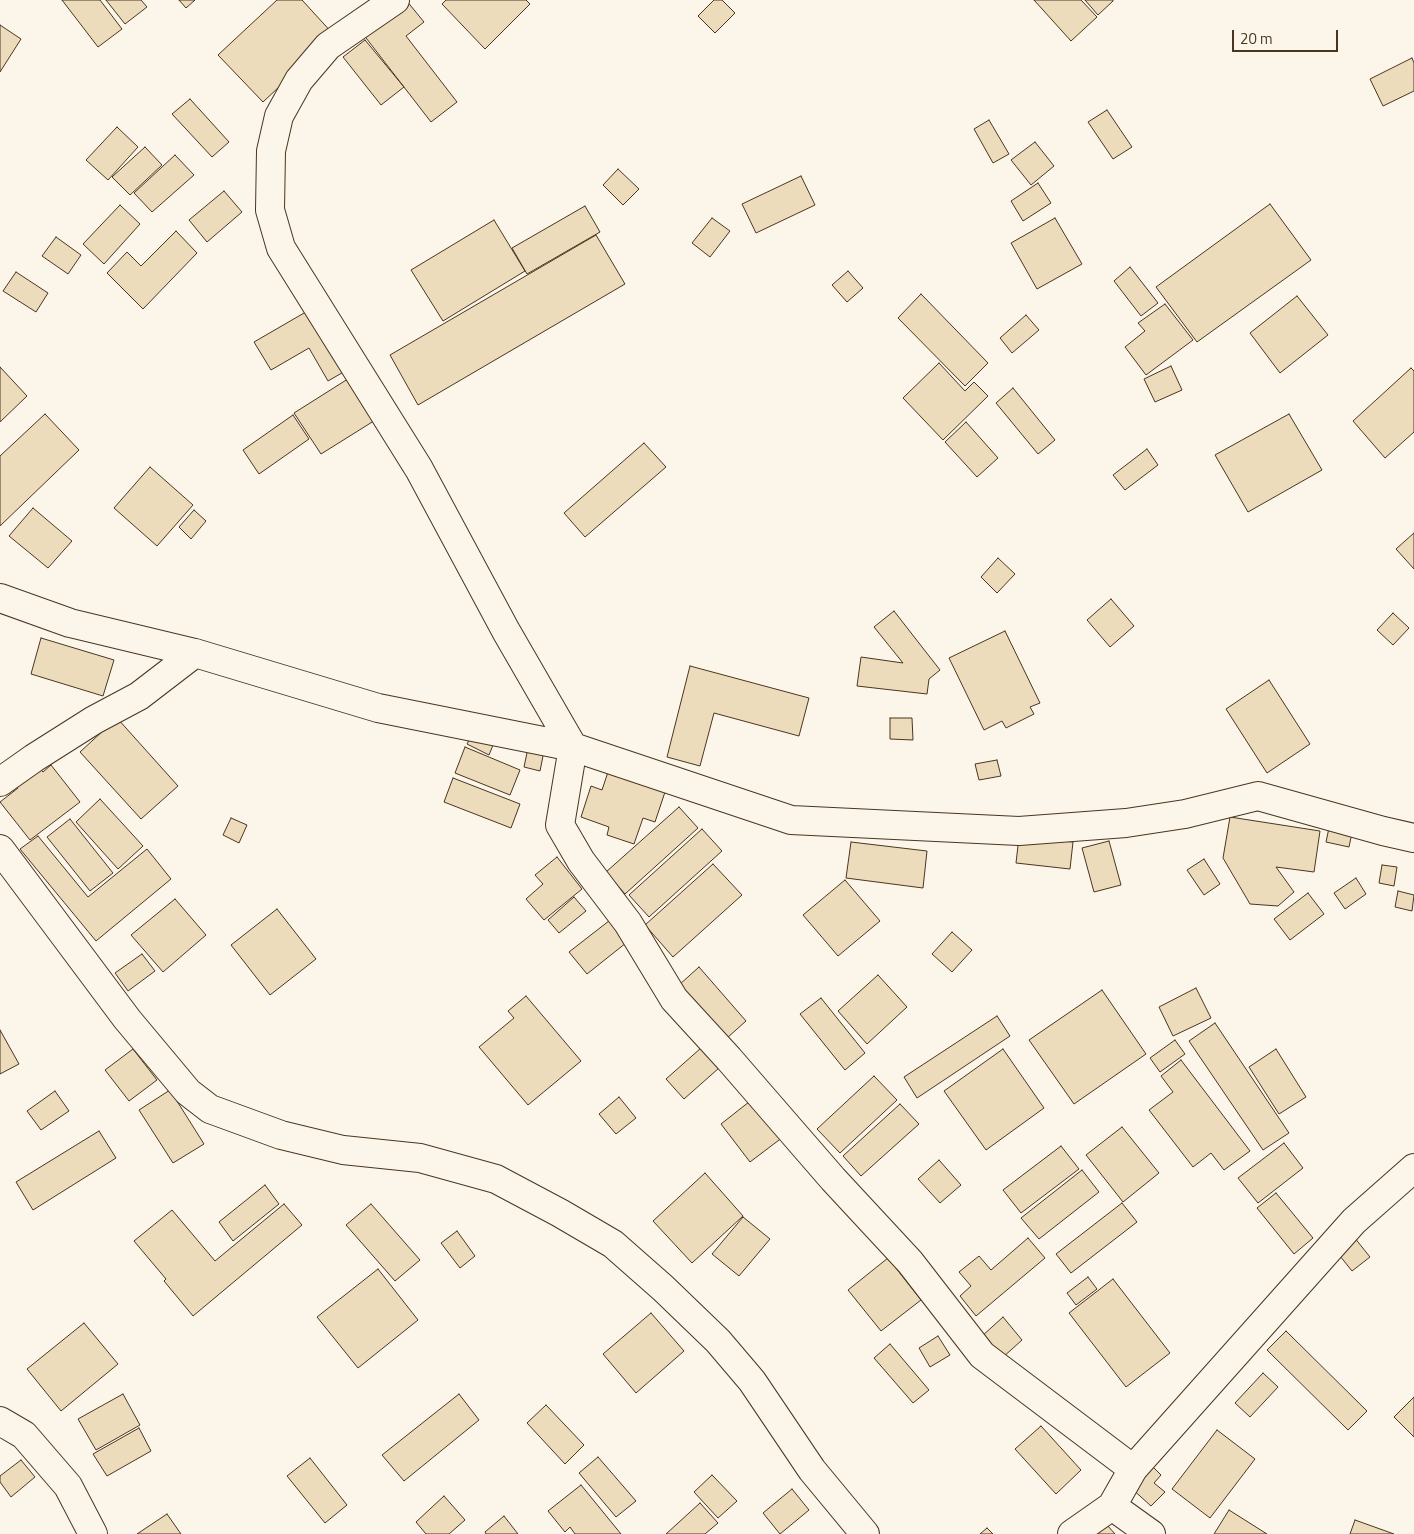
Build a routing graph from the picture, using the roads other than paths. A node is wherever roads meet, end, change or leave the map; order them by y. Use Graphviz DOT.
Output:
graph roads {
  1 [pos="395,0"];
  2 [pos="0,598"];
  3 [pos="195,653"];
  4 [pos="573,747"];
  5 [pos="0,782"];
  6 [pos="1414,838"];
  7 [pos="0,849"];
  8 [pos="1414,1168"];
  9 [pos="0,1421"];
  10 [pos="1133,1469"];
  11 [pos="1112,1506"];
  12 [pos="93,1534"];
  13 [pos="865,1534"];
  14 [pos="1072,1534"];
  15 [pos="1151,1534"];
  1 -- 4 [label="street"];
  2 -- 3 [label="street"];
  3 -- 4 [label="street"];
  3 -- 5 [label="street"];
  4 -- 6 [label="street"];
  4 -- 10 [label="street"];
  7 -- 13 [label="street"];
  8 -- 10 [label="street"];
  9 -- 12 [label="street"];
  10 -- 11 [label="street"];
  11 -- 14 [label="street"];
  11 -- 15 [label="street"];
}
